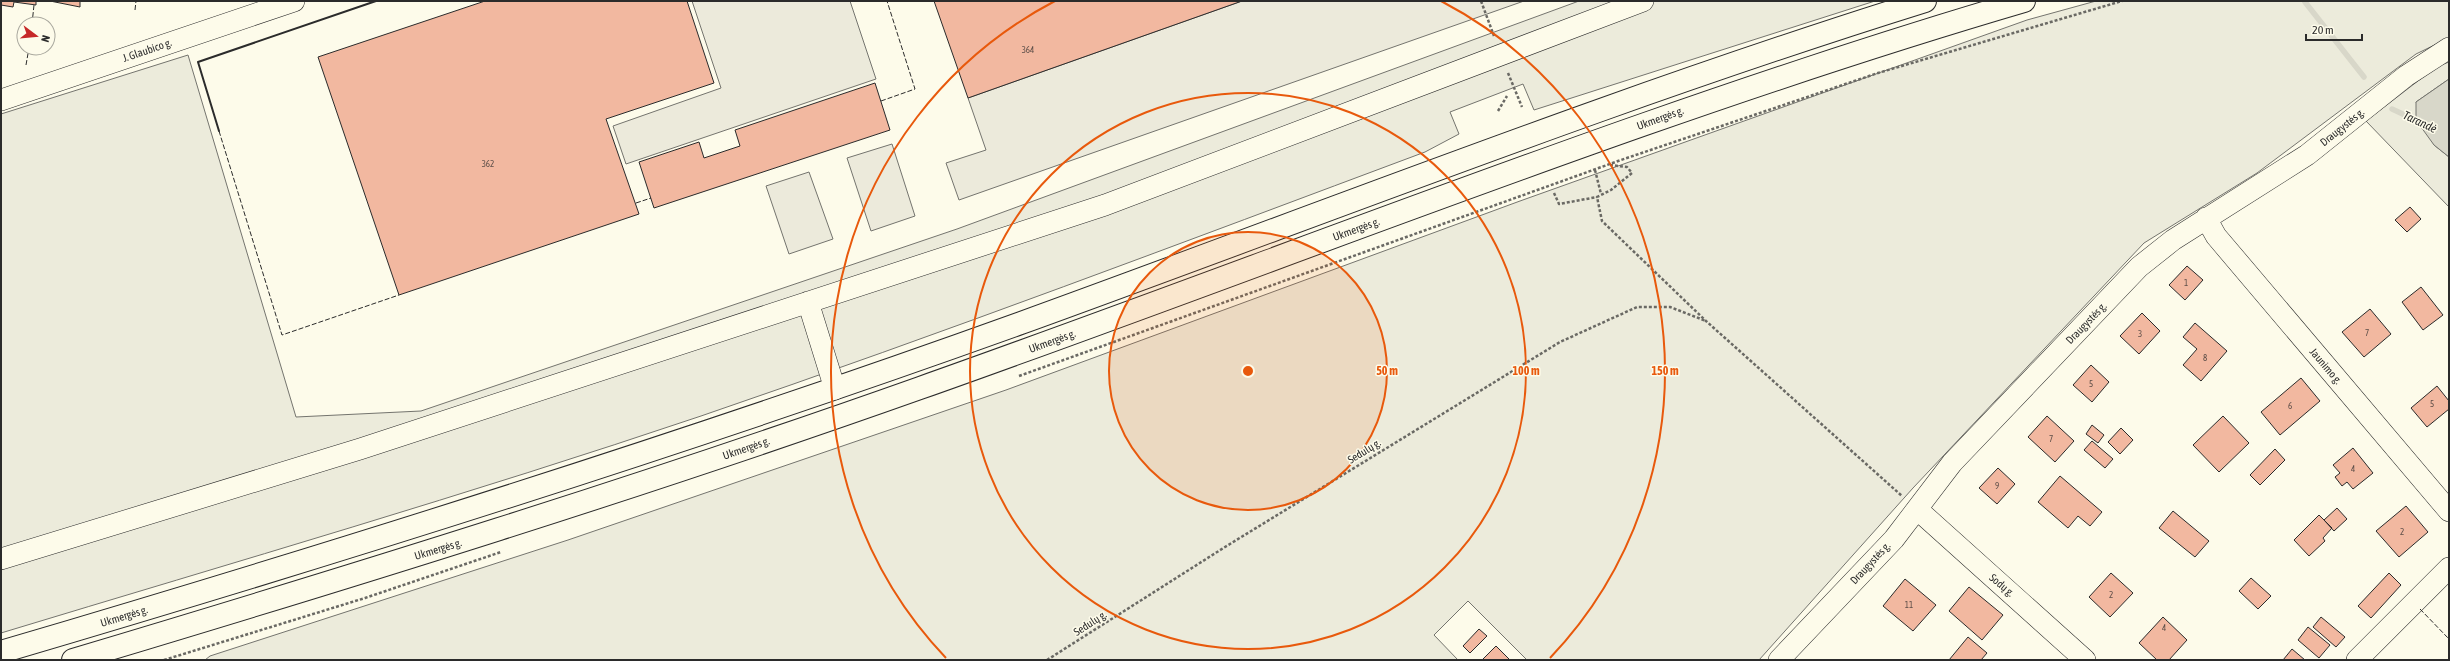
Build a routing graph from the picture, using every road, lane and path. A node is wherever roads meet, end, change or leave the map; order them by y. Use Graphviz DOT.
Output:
graph roads {
  1 [pos="294,1"];
  2 [pos="1643,1"];
  3 [pos="1925,1"];
  4 [pos="2024,1"];
  5 [pos="2122,1"];
  6 [pos="2449,48"];
  7 [pos="1507,96"];
  8 [pos="1,100"];
  9 [pos="1498,111"];
  10 [pos="1609,164"];
  11 [pos="1594,170"];
  12 [pos="1562,182"];
  13 [pos="1554,193"];
  14 [pos="1601,194"];
  15 [pos="1597,197"];
  16 [pos="2206,218"];
  17 [pos="808,302"];
  18 [pos="1706,321"];
  19 [pos="835,389"];
  20 [pos="1918,510"];
  21 [pos="2449,511"];
  22 [pos="1,559"];
  23 [pos="2449,568"];
  24 [pos="1,652"];
  25 [pos="73,660"];
  26 [pos="1047,660"];
  27 [pos="1779,660"];
  28 [pos="2086,660"];
  29 [pos="2357,660"];
  1 -- 8 [label="street, J. Glaubico g."];
  2 -- 17 [label="street"];
  3 -- 19 [label="highway, Ukmergės g."];
  4 -- 25 [label="highway, Ukmergės g."];
  5 -- 10 [label="path"];
  6 -- 16 [label="street, Draugystės g."];
  7 -- 9 [label="path"];
  10 -- 11 [label="path"];
  10 -- 14 [label="path"];
  11 -- 12 [label="path"];
  11 -- 14 [label="path"];
  13 -- 15 [label="path"];
  14 -- 15 [label="path"];
  15 -- 18 [label="path"];
  16 -- 20 [label="street, Draugystės g."];
  16 -- 21 [label="street, Jaunimo g."];
  17 -- 19 [label="street"];
  17 -- 22 [label="street"];
  18 -- 20 [label="path"];
  18 -- 26 [label="path, Sedulų g."];
  19 -- 24 [label="highway, Ukmergės g."];
  20 -- 27 [label="street, Draugystės g."];
  20 -- 28 [label="street, Sodų g."];
  23 -- 29 [label="street"];
}
